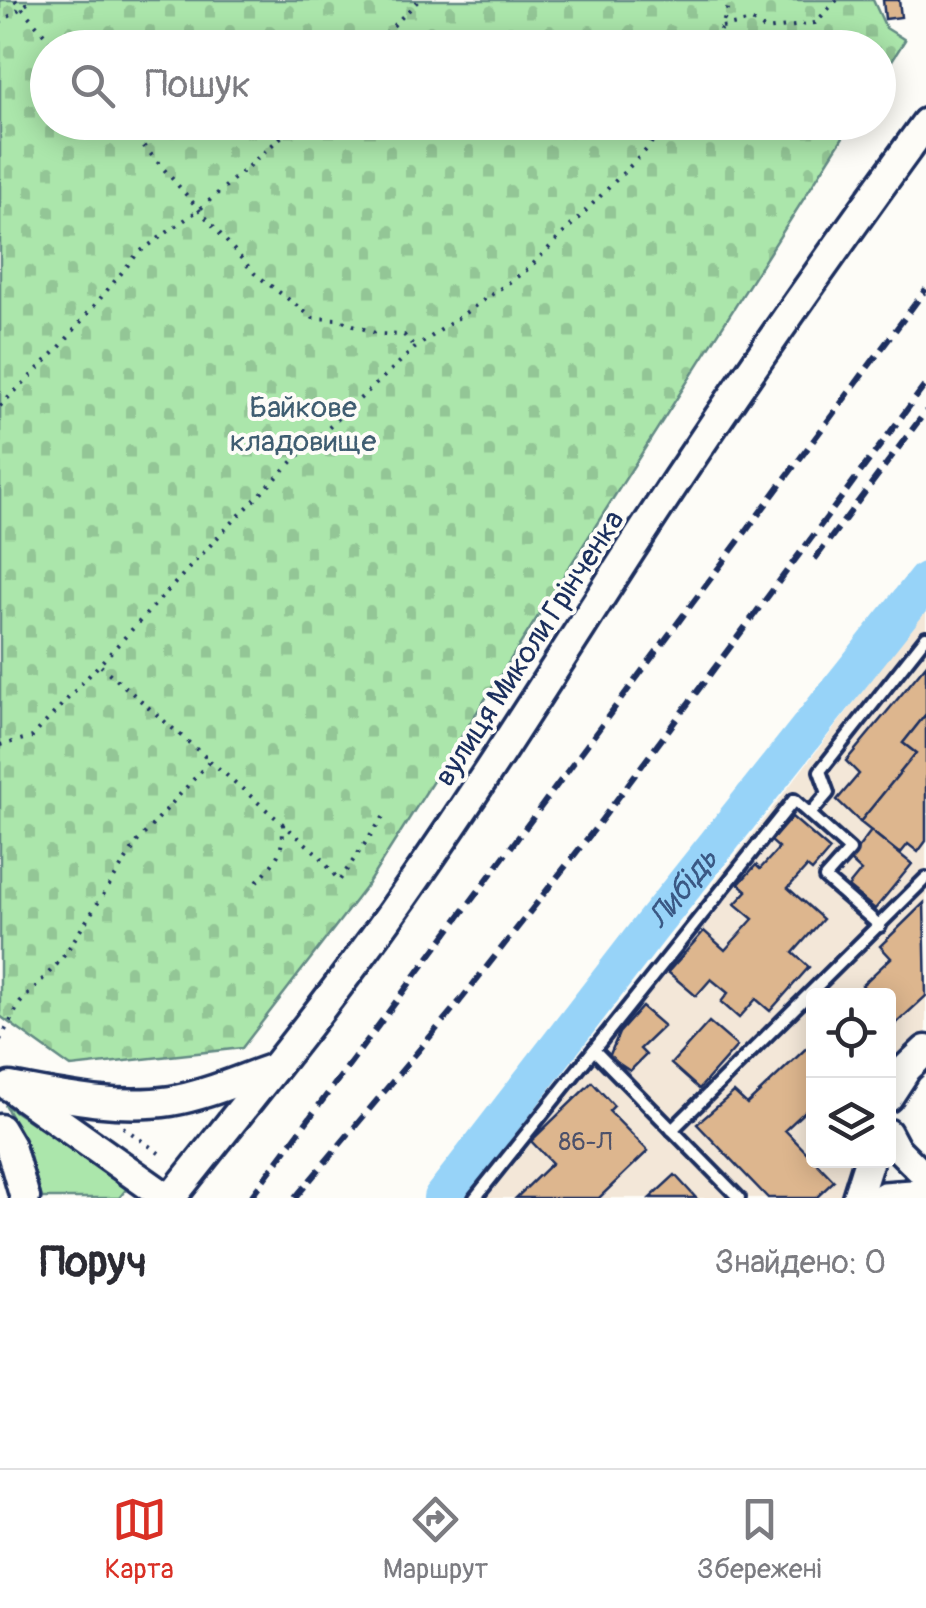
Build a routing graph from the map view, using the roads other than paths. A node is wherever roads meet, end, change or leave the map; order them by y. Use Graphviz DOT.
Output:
graph roads {
  1 [pos="926,123"];
  2 [pos="926,637"];
  3 [pos="810,814"];
  4 [pos="926,878"];
  5 [pos="880,926"];
  6 [pos="594,1050"];
  7 [pos="926,1050"];
  8 [pos="276,1067"];
  9 [pos="5,1084"];
  10 [pos="896,1085"];
  11 [pos="0,1130"];
  12 [pos="672,1130"];
  13 [pos="896,1147"];
  14 [pos="866,1168"];
  15 [pos="926,1177"];
  16 [pos="926,1192"];
  17 [pos="26,1198"];
  18 [pos="169,1198"];
  19 [pos="475,1198"];
  20 [pos="739,1198"];
  21 [pos="857,1198"];
  22 [pos="880,1198"];
  1 -- 8 [label="main road, вулиця Миколи Грінченка"];
  2 -- 3 [label="lane"];
  3 -- 5 [label="lane"];
  3 -- 6 [label="lane"];
  4 -- 5 [label="lane"];
  5 -- 12 [label="lane"];
  6 -- 12 [label="lane"];
  6 -- 19 [label="lane"];
  7 -- 10 [label="main road"];
  8 -- 9 [label="main road"];
  8 -- 18 [label="main road, вулиця Миколи Грінченка"];
  9 -- 18 [label="main road"];
  11 -- 17 [label="main road"];
  12 -- 20 [label="lane"];
  13 -- 15 [label="street"];
  14 -- 21 [label="main road"];
  16 -- 22 [label="street"];
}
